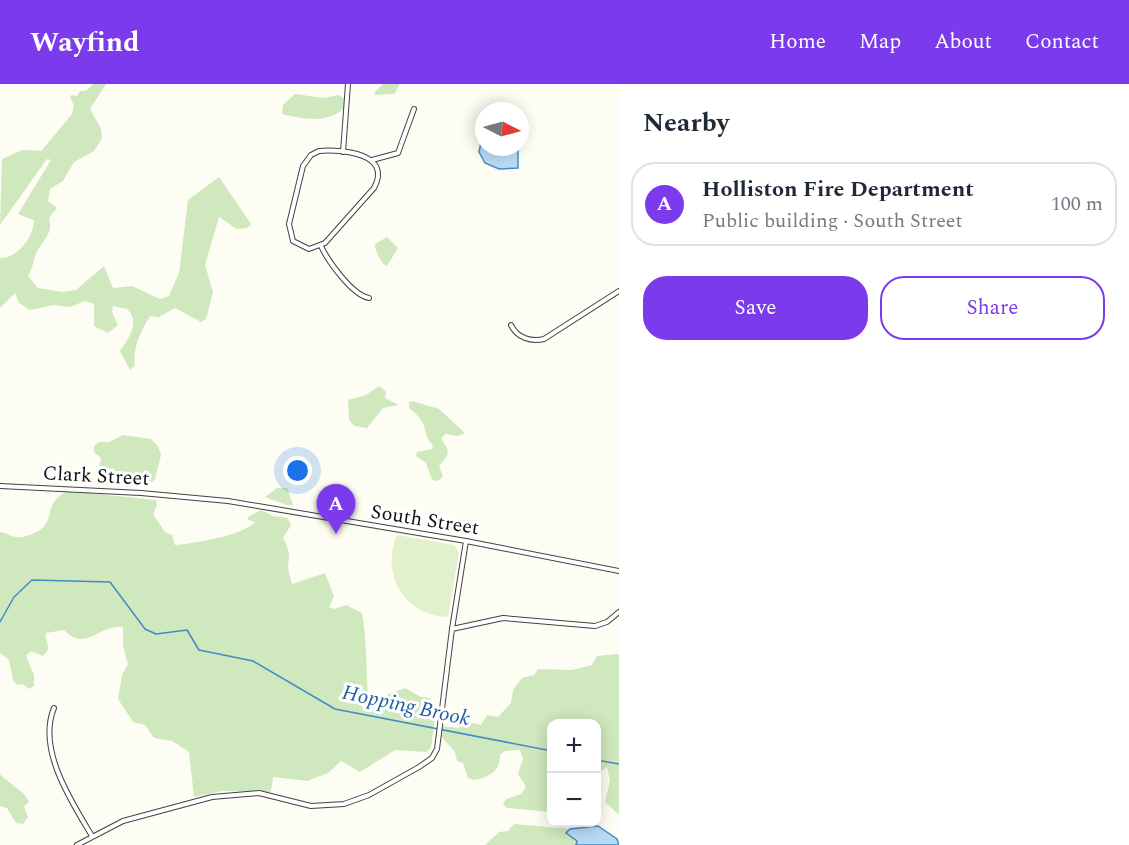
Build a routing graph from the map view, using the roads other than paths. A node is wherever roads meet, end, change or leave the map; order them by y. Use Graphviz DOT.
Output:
graph roads {
  1 [pos="348,84"];
  2 [pos="414,109"];
  3 [pos="343,152"];
  4 [pos="372,160"];
  5 [pos="321,246"];
  6 [pos="619,291"];
  7 [pos="369,298"];
  8 [pos="511,325"];
  9 [pos="0,486"];
  10 [pos="190,497"];
  11 [pos="466,541"];
  12 [pos="619,571"];
  13 [pos="619,613"];
  14 [pos="452,629"];
  15 [pos="54,708"];
  16 [pos="92,836"];
  17 [pos="77,845"];
  1 -- 3 [label="street"];
  2 -- 4 [label="street"];
  3 -- 4 [label="street"];
  3 -- 5 [label="street"];
  4 -- 5 [label="street"];
  5 -- 7 [label="street"];
  6 -- 8 [label="street"];
  9 -- 10 [label="street, Clark Street"];
  10 -- 11 [label="street, South Street"];
  11 -- 12 [label="street, South Street"];
  11 -- 14 [label="street"];
  13 -- 14 [label="street"];
  14 -- 16 [label="street"];
  15 -- 16 [label="street"];
  16 -- 17 [label="street"];
}
